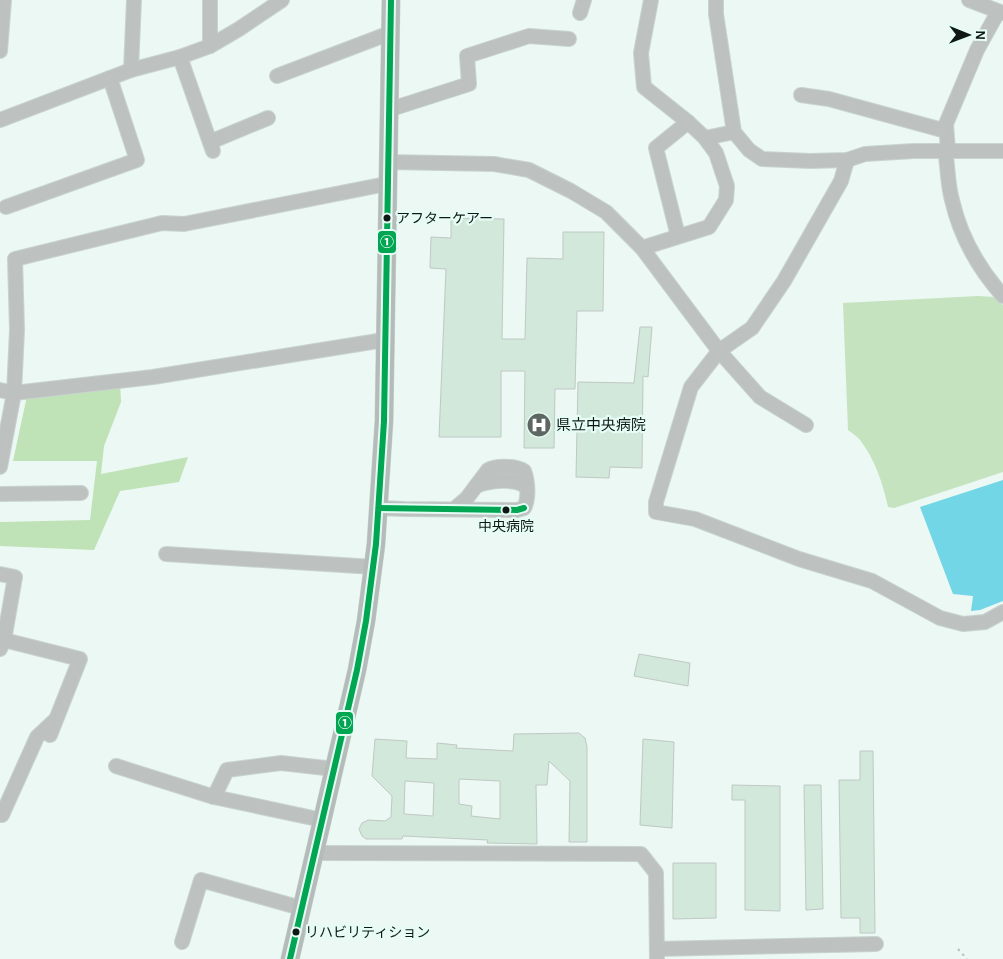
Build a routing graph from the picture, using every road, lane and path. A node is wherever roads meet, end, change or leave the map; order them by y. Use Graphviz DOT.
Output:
graph roads {
  1 [pos="4,0"];
  2 [pos="134,0"];
  3 [pos="210,0"];
  4 [pos="282,0"];
  5 [pos="390,0"];
  6 [pos="651,0"];
  7 [pos="716,0"];
  8 [pos="969,0"];
  9 [pos="1000,12"];
  10 [pos="390,32"];
  11 [pos="569,39"];
  12 [pos="210,46"];
  13 [pos="0,51"];
  14 [pos="180,57"];
  15 [pos="131,70"];
  16 [pos="277,76"];
  17 [pos="110,78"];
  18 [pos="801,96"];
  19 [pos="388,110"];
  20 [pos="268,118"];
  21 [pos="0,120"];
  22 [pos="688,122"];
  23 [pos="946,131"];
  24 [pos="734,132"];
  25 [pos="705,138"];
  26 [pos="948,151"];
  27 [pos="1003,151"];
  28 [pos="847,160"];
  29 [pos="387,162"];
  30 [pos="386,184"];
  31 [pos="6,207"];
  32 [pos="678,236"];
  33 [pos="642,248"];
  34 [pos="1003,296"];
  35 [pos="384,340"];
  36 [pos="719,351"];
  37 [pos="0,390"];
  38 [pos="14,393"];
  39 [pos="806,425"];
  40 [pos="0,467"];
  41 [pos="81,493"];
  42 [pos="0,494"];
  43 [pos="379,508"];
  44 [pos="454,509"];
  45 [pos="166,554"];
  46 [pos="374,567"];
  47 [pos="0,574"];
  48 [pos="1003,612"];
  49 [pos="2,644"];
  50 [pos="57,719"];
  51 [pos="50,735"];
  52 [pos="116,766"];
  53 [pos="334,769"];
  54 [pos="214,797"];
  55 [pos="2,815"];
  56 [pos="322,820"];
  57 [pos="314,853"];
  58 [pos="301,908"];
  59 [pos="182,942"];
  60 [pos="876,944"];
  61 [pos="958,949"];
  62 [pos="657,954"];
  63 [pos="290,959"];
  64 [pos="967,959"];
  1 -- 13 [label="street"];
  2 -- 15 [label="street"];
  3 -- 12 [label="street"];
  4 -- 12 [label="street"];
  5 -- 10 [label="main road"];
  6 -- 22 [label="street"];
  7 -- 24 [label="street"];
  8 -- 9 [label="street"];
  9 -- 23 [label="street"];
  10 -- 16 [label="street"];
  10 -- 19 [label="main road"];
  11 -- 19 [label="street"];
  12 -- 14 [label="street"];
  14 -- 15 [label="street"];
  14 -- 20 [label="street"];
  15 -- 17 [label="street"];
  17 -- 21 [label="street"];
  17 -- 31 [label="street"];
  18 -- 23 [label="street"];
  19 -- 29 [label="main road"];
  22 -- 25 [label="street"];
  22 -- 32 [label="street"];
  23 -- 26 [label="street"];
  24 -- 25 [label="street"];
  24 -- 28 [label="street"];
  25 -- 32 [label="street"];
  26 -- 27 [label="street"];
  26 -- 28 [label="street"];
  26 -- 34 [label="street"];
  28 -- 36 [label="street"];
  29 -- 30 [label="main road"];
  29 -- 33 [label="street"];
  30 -- 35 [label="main road"];
  30 -- 38 [label="street"];
  32 -- 33 [label="street"];
  33 -- 36 [label="street"];
  35 -- 38 [label="street"];
  35 -- 43 [label="main road"];
  36 -- 39 [label="street"];
  36 -- 48 [label="street"];
  37 -- 38 [label="street"];
  38 -- 40 [label="street"];
  41 -- 42 [label="street"];
  43 -- 44 [label="street"];
  43 -- 46 [label="main road"];
  44 -- 44 [label="street"];
  45 -- 46 [label="street"];
  46 -- 53 [label="main road"];
  47 -- 49 [label="street"];
  49 -- 50 [label="street"];
  50 -- 51 [label="street"];
  50 -- 55 [label="street"];
  52 -- 54 [label="street"];
  53 -- 54 [label="street"];
  53 -- 56 [label="main road"];
  54 -- 56 [label="street"];
  56 -- 57 [label="main road"];
  57 -- 58 [label="main road"];
  57 -- 62 [label="street"];
  58 -- 59 [label="street"];
  58 -- 63 [label="main road"];
  60 -- 62 [label="street"];
  61 -- 64 [label="path"];
}
